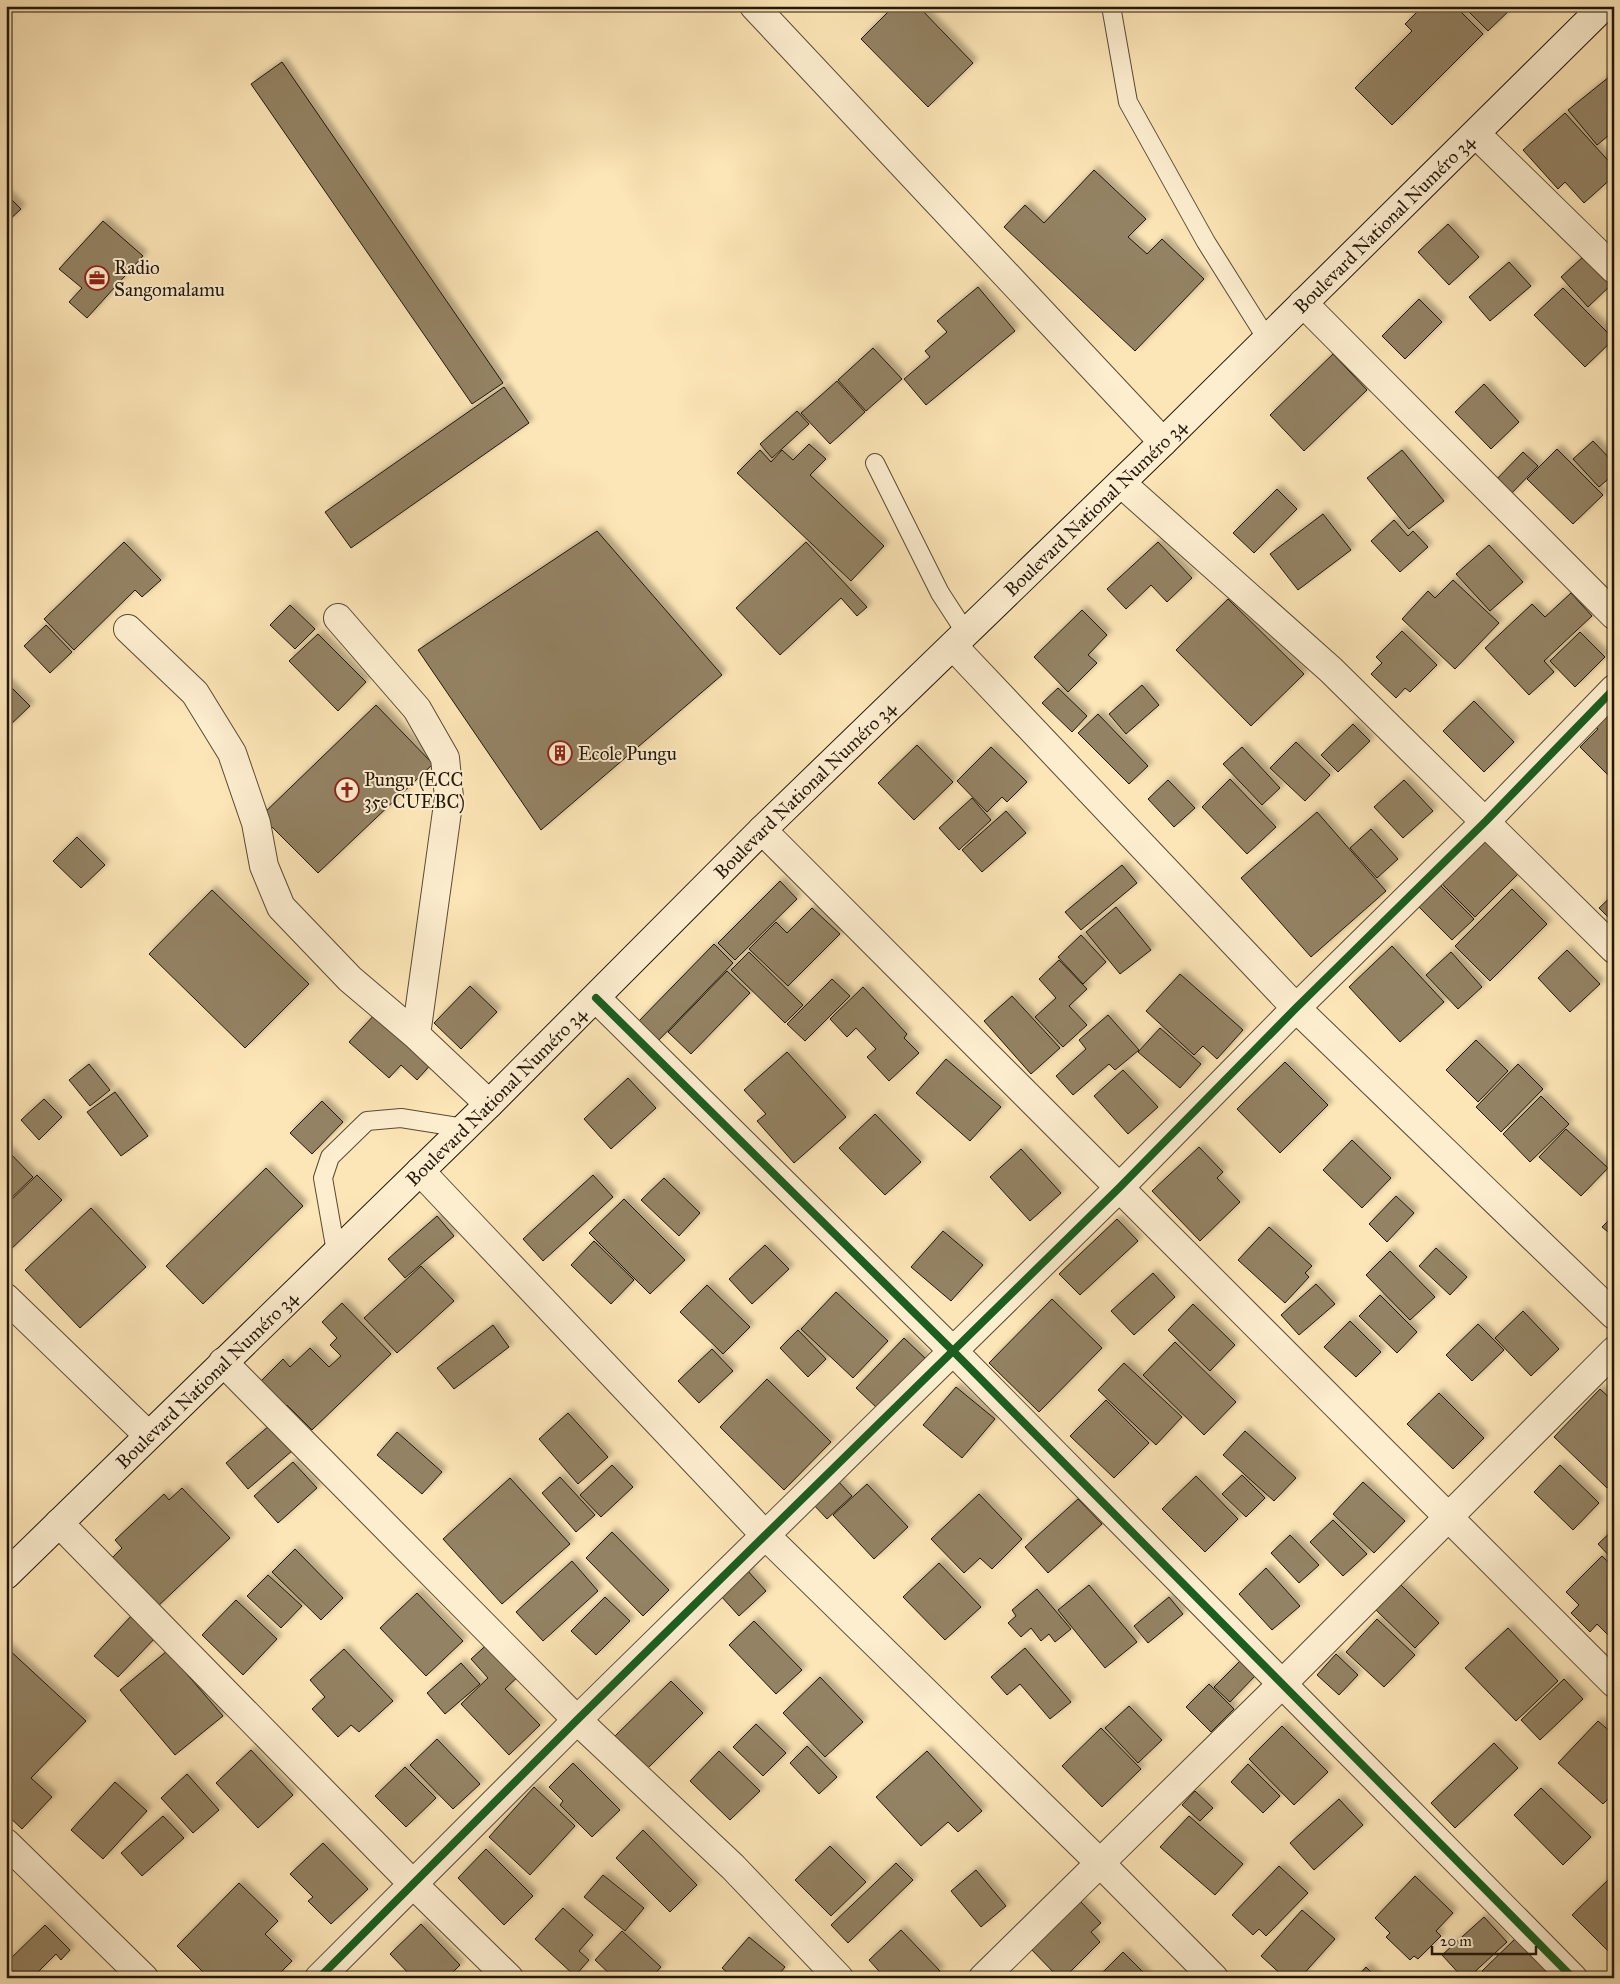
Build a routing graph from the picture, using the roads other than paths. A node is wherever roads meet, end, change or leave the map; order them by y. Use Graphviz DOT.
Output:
graph roads {
  1 [pos="754,6"];
  2 [pos="1111,6"];
  3 [pos="1604,6"];
  4 [pos="1476,134"];
  5 [pos="1614,268"];
  6 [pos="1303,303"];
  7 [pos="1267,339"];
  8 [pos="1163,442"];
  9 [pos="875,463"];
  10 [pos="1121,483"];
  11 [pos="1614,615"];
  12 [pos="338,618"];
  13 [pos="128,630"];
  14 [pos="959,640"];
  15 [pos="1614,689"];
  16 [pos="1486,821"];
  17 [pos="762,830"];
  18 [pos="1614,949"];
  19 [pos="596,998"];
  20 [pos="1296,1008"];
  21 [pos="416,1035"];
  22 [pos="489,1104"];
  23 [pos="464,1128"];
  24 [pos="420,1171"];
  25 [pos="1119,1188"];
  26 [pos="336,1252"];
  27 [pos="6,1298"];
  28 [pos="1614,1315"];
  29 [pos="952,1350"];
  30 [pos="1614,1352"];
  31 [pos="223,1362"];
  32 [pos="148,1435"];
  33 [pos="1448,1516"];
  34 [pos="59,1523"];
  35 [pos="766,1536"];
  36 [pos="6,1574"];
  37 [pos="1614,1683"];
  38 [pos="1282,1684"];
  39 [pos="577,1720"];
  40 [pos="6,1843"];
  41 [pos="1099,1862"];
  42 [pos="412,1883"];
  43 [pos="144,1978"];
  44 [pos="319,1978"];
  45 [pos="510,1978"];
  46 [pos="839,1978"];
  47 [pos="983,1978"];
  48 [pos="1214,1978"];
  49 [pos="1573,1978"];
  1 -- 8 [label="street"];
  2 -- 7 [label="lane"];
  3 -- 4 [label="street, Boulevard National Numéro 34"];
  4 -- 5 [label="street"];
  4 -- 6 [label="street, Boulevard National Numéro 34"];
  6 -- 7 [label="street, Boulevard National Numéro 34"];
  6 -- 11 [label="street"];
  7 -- 8 [label="street, Boulevard National Numéro 34"];
  8 -- 10 [label="street, Boulevard National Numéro 34"];
  9 -- 14 [label="lane"];
  10 -- 14 [label="street, Boulevard National Numéro 34"];
  10 -- 16 [label="street"];
  12 -- 21 [label="street"];
  13 -- 21 [label="street"];
  14 -- 17 [label="street, Boulevard National Numéro 34"];
  14 -- 20 [label="street"];
  15 -- 16 [label="street"];
  16 -- 18 [label="street"];
  16 -- 20 [label="street"];
  17 -- 19 [label="street, Boulevard National Numéro 34"];
  17 -- 25 [label="street"];
  19 -- 22 [label="street, Boulevard National Numéro 34"];
  19 -- 29 [label="street"];
  20 -- 25 [label="street"];
  20 -- 28 [label="street"];
  21 -- 22 [label="street"];
  22 -- 23 [label="street, Boulevard National Numéro 34"];
  23 -- 24 [label="street, Boulevard National Numéro 34"];
  23 -- 26 [label="lane"];
  24 -- 26 [label="street, Boulevard National Numéro 34"];
  24 -- 35 [label="street"];
  25 -- 29 [label="street"];
  25 -- 33 [label="street"];
  26 -- 31 [label="street, Boulevard National Numéro 34"];
  27 -- 32 [label="street"];
  29 -- 35 [label="street"];
  29 -- 38 [label="street"];
  30 -- 33 [label="street"];
  31 -- 32 [label="street, Boulevard National Numéro 34"];
  31 -- 39 [label="street"];
  32 -- 34 [label="street, Boulevard National Numéro 34"];
  33 -- 37 [label="street"];
  33 -- 38 [label="street"];
  34 -- 36 [label="street, Boulevard National Numéro 34"];
  34 -- 42 [label="street"];
  35 -- 39 [label="street"];
  35 -- 41 [label="street"];
  38 -- 41 [label="street"];
  38 -- 49 [label="street"];
  39 -- 42 [label="street"];
  39 -- 46 [label="street"];
  40 -- 43 [label="street"];
  41 -- 47 [label="street"];
  41 -- 48 [label="street"];
  42 -- 44 [label="street"];
  42 -- 45 [label="street"];
}
